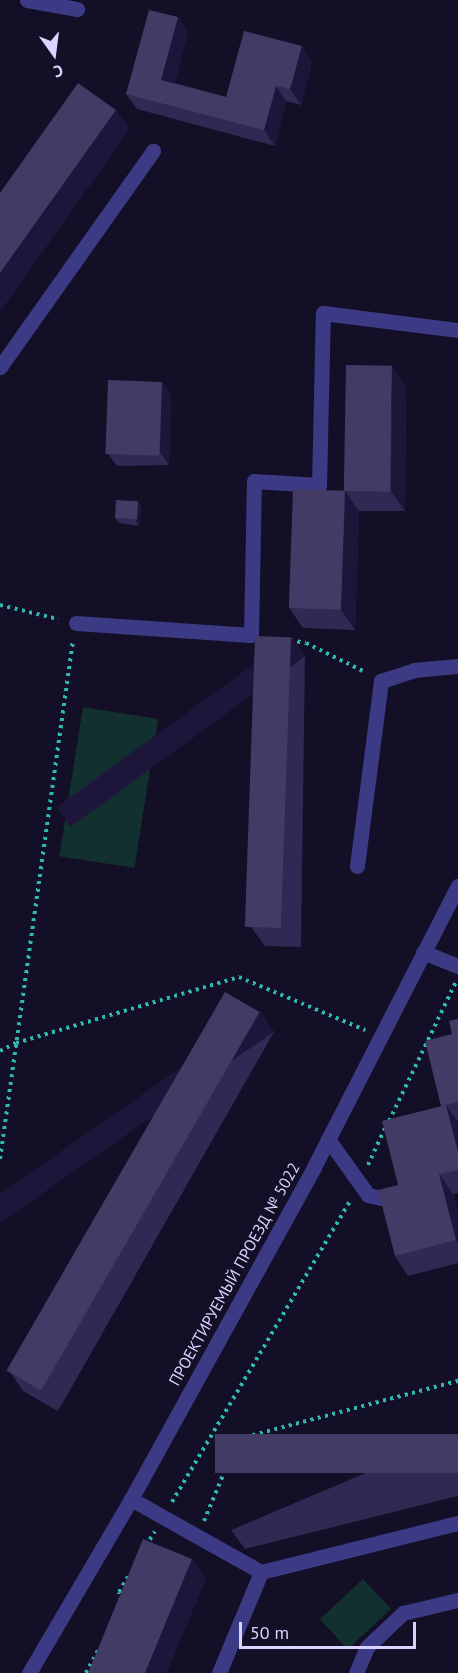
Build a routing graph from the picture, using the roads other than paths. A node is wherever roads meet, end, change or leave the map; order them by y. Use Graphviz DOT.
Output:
graph roads {
  1 [pos="27,0"];
  2 [pos="77,9"];
  3 [pos="153,151"];
  4 [pos="458,330"];
  5 [pos="0,367"];
  6 [pos="76,623"];
  7 [pos="458,666"];
  8 [pos="357,866"];
  9 [pos="458,886"];
  10 [pos="423,952"];
  11 [pos="458,966"];
  12 [pos="328,1139"];
  13 [pos="393,1195"];
  14 [pos="131,1499"];
  15 [pos="458,1523"];
  16 [pos="261,1572"];
  17 [pos="458,1600"];
  18 [pos="29,1673"];
  19 [pos="219,1673"];
  20 [pos="356,1673"];
  1 -- 2 [label="street"];
  3 -- 5 [label="street"];
  4 -- 6 [label="street"];
  7 -- 8 [label="street"];
  9 -- 10 [label="street, ПРОЕКТИРУЕМЫЙ ПРОЕЗД № 5022"];
  10 -- 11 [label="street"];
  10 -- 12 [label="street, ПРОЕКТИРУЕМЫЙ ПРОЕЗД № 5022"];
  12 -- 13 [label="street"];
  12 -- 14 [label="street, ПРОЕКТИРУЕМЫЙ ПРОЕЗД № 5022"];
  14 -- 16 [label="street"];
  14 -- 18 [label="street, ПРОЕКТИРУЕМЫЙ ПРОЕЗД № 5022"];
  15 -- 16 [label="street"];
  16 -- 19 [label="street"];
  17 -- 20 [label="street"];
}
